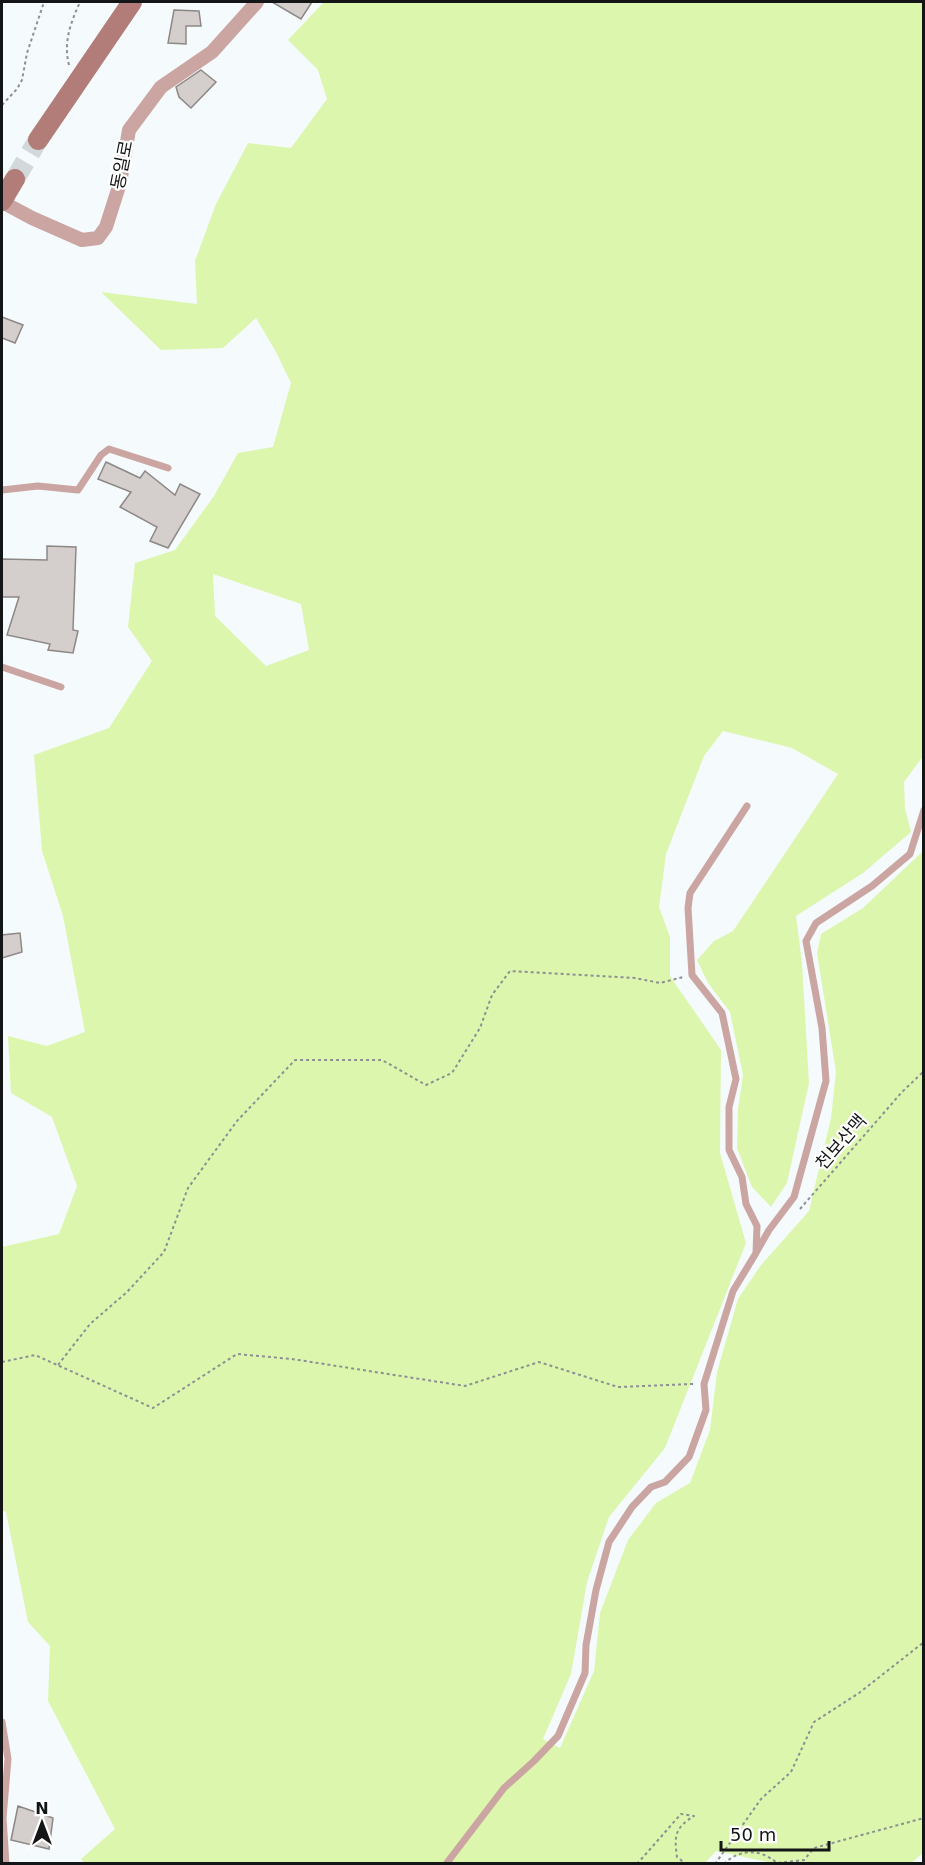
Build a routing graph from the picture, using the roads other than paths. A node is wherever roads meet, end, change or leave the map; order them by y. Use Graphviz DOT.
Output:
graph roads {
  1 [pos="132,2"];
  2 [pos="258,2"];
  3 [pos="38,141"];
  4 [pos="15,179"];
  5 [pos="2,201"];
  6 [pos="168,468"];
  7 [pos="2,490"];
  8 [pos="2,667"];
  9 [pos="61,687"];
  10 [pos="747,806"];
  11 [pos="924,810"];
  12 [pos="756,1253"];
  13 [pos="2,1722"];
  14 [pos="6,1863"];
  15 [pos="446,1863"];
  1 -- 3 [label="street"];
  2 -- 5 [label="street, 동일로"];
  4 -- 5 [label="street, 동일로"];
  6 -- 7 [label="lane"];
  8 -- 9 [label="lane"];
  10 -- 12 [label="lane"];
  11 -- 12 [label="lane"];
  12 -- 15 [label="lane"];
  13 -- 14 [label="lane"];
}
